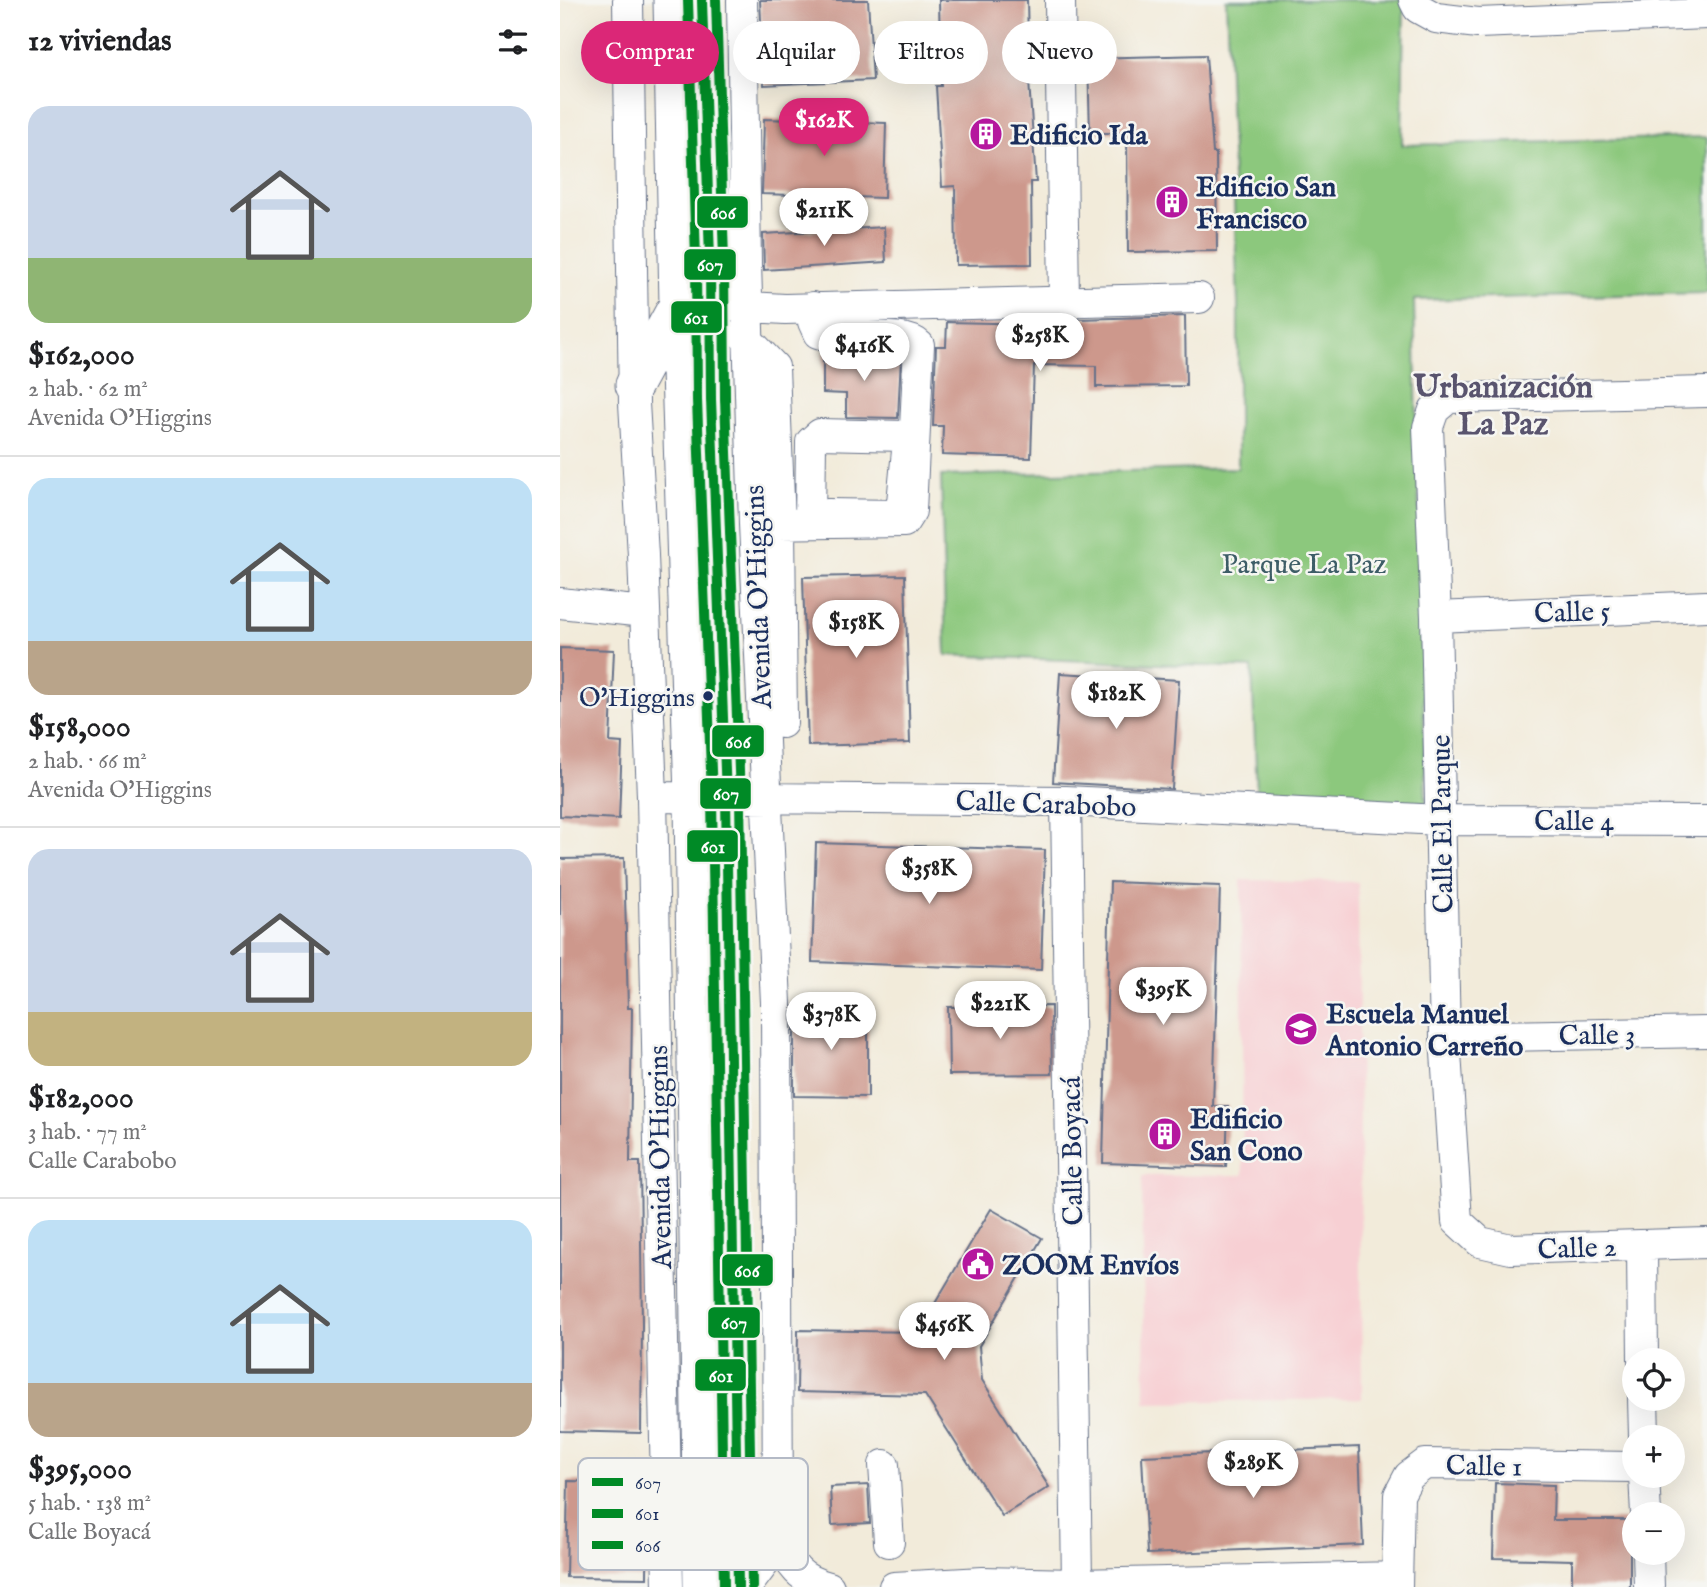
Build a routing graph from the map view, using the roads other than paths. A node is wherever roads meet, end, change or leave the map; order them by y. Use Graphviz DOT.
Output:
graph roads {
  1 [pos="628,0"];
  2 [pos="672,0"];
  3 [pos="702,0"];
  4 [pos="742,0"];
  5 [pos="1060,0"];
  6 [pos="1414,0"];
  7 [pos="1707,14"];
  8 [pos="1199,298"];
  9 [pos="1064,302"];
  10 [pos="694,305"];
  11 [pos="813,307"];
  12 [pos="749,308"];
  13 [pos="749,341"];
  14 [pos="634,384"];
  15 [pos="1707,392"];
  16 [pos="810,523"];
  17 [pos="767,524"];
  18 [pos="560,603"];
  19 [pos="1707,606"];
  20 [pos="644,612"];
  21 [pos="1436,617"];
  22 [pos="652,797"];
  23 [pos="710,798"];
  24 [pos="766,798"];
  25 [pos="1066,801"];
  26 [pos="1440,820"];
  27 [pos="1707,821"];
  28 [pos="1707,1032"];
  29 [pos="1445,1037"];
  30 [pos="1457,1221"];
  31 [pos="1707,1243"];
  32 [pos="1642,1245"];
  33 [pos="1643,1348"];
  34 [pos="664,1458"];
  35 [pos="703,1458"];
  36 [pos="735,1458"];
  37 [pos="778,1458"];
  38 [pos="884,1465"];
  39 [pos="1622,1467"];
  40 [pos="889,1542"];
  41 [pos="1648,1565"];
  42 [pos="678,1570"];
  43 [pos="753,1570"];
  44 [pos="797,1570"];
  45 [pos="1397,1582"];
  46 [pos="1077,1584"];
  47 [pos="694,1587"];
  48 [pos="740,1587"];
  49 [pos="830,1587"];
  50 [pos="894,1587"];
  51 [pos="1649,1587"];
  1 -- 14 [label="street, Avenida O'Higgins"];
  2 -- 10 [label="main road, Avenida O'Higgins"];
  3 -- 10 [label="main road, Avenida O'Higgins"];
  4 -- 12 [label="street"];
  5 -- 9 [label="street"];
  6 -- 7 [label="street"];
  8 -- 9 [label="street"];
  9 -- 11 [label="street"];
  10 -- 12 [label="street"];
  10 -- 13 [label="street"];
  10 -- 14 [label="main road"];
  10 -- 23 [label="main road, Avenida O'Higgins"];
  11 -- 12 [label="street"];
  11 -- 16 [label="street"];
  12 -- 13 [label="street"];
  13 -- 17 [label="street"];
  14 -- 20 [label="street, Avenida O'Higgins"];
  15 -- 21 [label="street, Calle El Parque"];
  16 -- 16 [label="street"];
  16 -- 17 [label="street"];
  17 -- 24 [label="street"];
  18 -- 20 [label="street"];
  19 -- 21 [label="street, Calle 5"];
  20 -- 22 [label="street, Avenida O'Higgins"];
  21 -- 26 [label="street, Calle El Parque"];
  22 -- 23 [label="street, Calle Carabobo"];
  22 -- 34 [label="street, Avenida O'Higgins"];
  23 -- 24 [label="street, Calle Carabobo"];
  23 -- 35 [label="main road, Avenida O'Higgins"];
  23 -- 36 [label="main road, Avenida O'Higgins"];
  24 -- 25 [label="street, Calle Carabobo"];
  24 -- 37 [label="street"];
  25 -- 26 [label="street, Calle Carabobo"];
  25 -- 46 [label="street, Calle Boyacá"];
  26 -- 27 [label="street, Calle 4"];
  26 -- 29 [label="street, Calle El Parque"];
  28 -- 29 [label="street, Calle 3"];
  29 -- 30 [label="street, Calle El Parque"];
  30 -- 32 [label="street, Calle 2"];
  31 -- 32 [label="street, Calle 2"];
  32 -- 33 [label="street"];
  38 -- 40 [label="street"];
  39 -- 45 [label="street, Calle 1"];
  41 -- 51 [label="street"];
  42 -- 47 [label="street"];
  43 -- 48 [label="main road"];
  44 -- 49 [label="street"];
  45 -- 46 [label="street"];
  46 -- 50 [label="street"];
}
